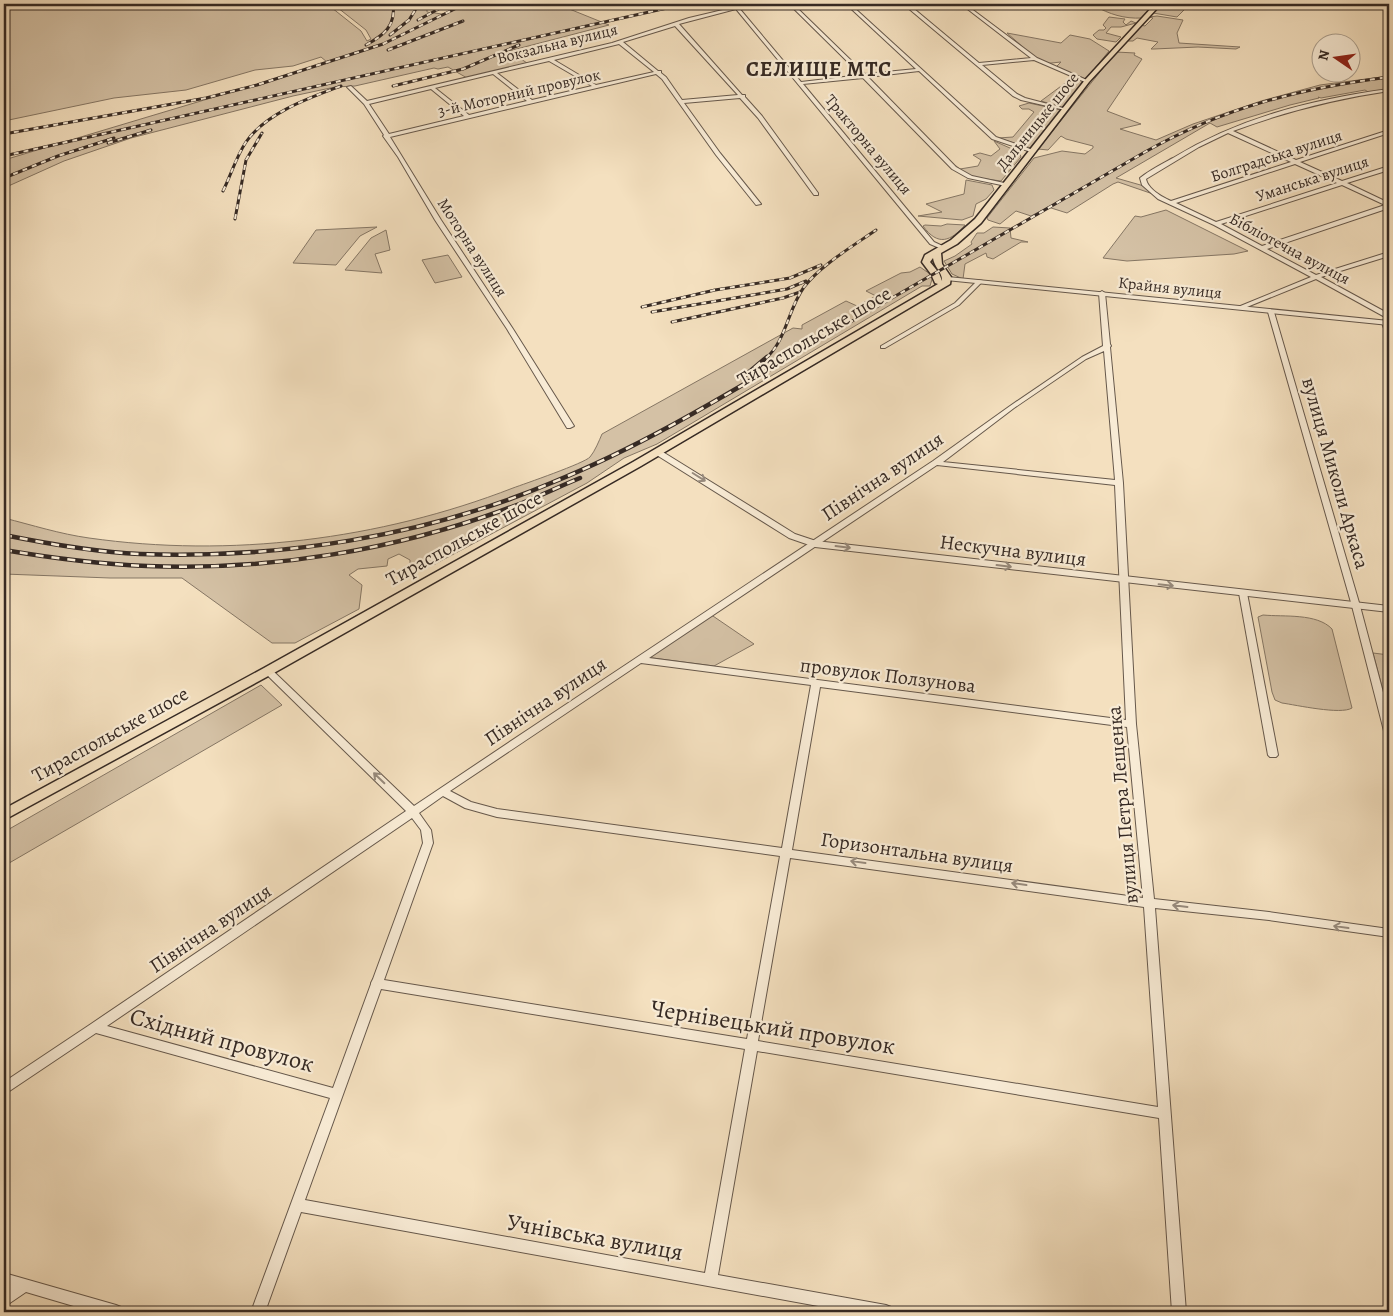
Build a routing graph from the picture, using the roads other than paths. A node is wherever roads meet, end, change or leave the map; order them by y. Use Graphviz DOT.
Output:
graph roads {
  1 [pos="752,4"];
  2 [pos="791,4"];
  3 [pos="848,4"];
  4 [pos="919,4"];
  5 [pos="962,4"];
  6 [pos="1158,4"];
  7 [pos="736,7"];
  8 [pos="676,24"];
  9 [pos="620,42"];
  10 [pos="1035,59"];
  11 [pos="551,60"];
  12 [pos="978,64"];
  13 [pos="918,70"];
  14 [pos="493,72"];
  15 [pos="659,72"];
  16 [pos="866,77"];
  17 [pos="1087,81"];
  18 [pos="800,83"];
  19 [pos="350,87"];
  20 [pos="431,87"];
  21 [pos="596,87"];
  22 [pos="1389,90"];
  23 [pos="742,96"];
  24 [pos="531,102"];
  25 [pos="682,102"];
  26 [pos="366,103"];
  27 [pos="1066,109"];
  28 [pos="468,117"];
  29 [pos="1229,131"];
  30 [pos="1389,131"];
  31 [pos="386,136"];
  32 [pos="1033,151"];
  33 [pos="1294,161"];
  34 [pos="1389,168"];
  35 [pos="1342,183"];
  36 [pos="1006,184"];
  37 [pos="816,194"];
  38 [pos="1171,203"];
  39 [pos="758,204"];
  40 [pos="1389,206"];
  41 [pos="1216,224"];
  42 [pos="1263,248"];
  43 [pos="940,251"];
  44 [pos="1389,254"];
  45 [pos="1316,277"];
  46 [pos="948,278"];
  47 [pos="980,281"];
  48 [pos="938,282"];
  49 [pos="1102,293"];
  50 [pos="1240,308"];
  51 [pos="1271,312"];
  52 [pos="1388,320"];
  53 [pos="1389,334"];
  54 [pos="1108,346"];
  55 [pos="883,347"];
  56 [pos="570,426"];
  57 [pos="658,452"];
  58 [pos="936,463"];
  59 [pos="1119,483"];
  60 [pos="815,544"];
  61 [pos="1123,580"];
  62 [pos="1243,593"];
  63 [pos="1355,605"];
  64 [pos="1389,609"];
  65 [pos="641,660"];
  66 [pos="268,671"];
  67 [pos="816,684"];
  68 [pos="1131,724"];
  69 [pos="1389,731"];
  70 [pos="1273,755"];
  71 [pos="444,792"];
  72 [pos="413,812"];
  73 [pos="4,815"];
  74 [pos="786,852"];
  75 [pos="1149,903"];
  76 [pos="1389,933"];
  77 [pos="376,983"];
  78 [pos="95,1028"];
  79 [pos="751,1045"];
  80 [pos="4,1088"];
  81 [pos="336,1094"];
  82 [pos="1163,1113"];
  83 [pos="296,1205"];
  84 [pos="4,1279"];
  85 [pos="710,1281"];
  86 [pos="24,1285"];
  87 [pos="4,1300"];
  88 [pos="116,1312"];
  89 [pos="258,1312"];
  90 [pos="886,1312"];
  91 [pos="1179,1312"];
  1 -- 7 [label="street, Вокзальна вулиця"];
  2 -- 16 [label="street"];
  3 -- 13 [label="street"];
  4 -- 12 [label="street"];
  5 -- 10 [label="street"];
  6 -- 17 [label="main road, Дальницьке шосе"];
  7 -- 8 [label="street, Вокзальна вулиця"];
  7 -- 18 [label="street, Тракторна вулиця"];
  8 -- 9 [label="street, Вокзальна вулиця"];
  8 -- 23 [label="street"];
  9 -- 11 [label="street, Вокзальна вулиця"];
  9 -- 15 [label="street"];
  10 -- 12 [label="street"];
  10 -- 17 [label="street"];
  11 -- 14 [label="street, Вокзальна вулиця"];
  11 -- 21 [label="street"];
  12 -- 27 [label="street"];
  13 -- 16 [label="street"];
  13 -- 32 [label="street"];
  14 -- 20 [label="street, Вокзальна вулиця"];
  14 -- 24 [label="street"];
  15 -- 21 [label="street, 3-й Моторний провулок"];
  15 -- 25 [label="street"];
  16 -- 18 [label="street"];
  16 -- 36 [label="street"];
  17 -- 27 [label="main road, Дальницьке шосе"];
  18 -- 43 [label="street, Тракторна вулиця"];
  19 -- 26 [label="street, Моторна вулиця"];
  20 -- 26 [label="street, Вокзальна вулиця"];
  20 -- 28 [label="street"];
  21 -- 24 [label="street, 3-й Моторний провулок"];
  22 -- 29 [label="street"];
  23 -- 25 [label="street"];
  23 -- 37 [label="street"];
  24 -- 28 [label="street, 3-й Моторний провулок"];
  25 -- 39 [label="street"];
  26 -- 31 [label="street, Моторна вулиця"];
  27 -- 32 [label="main road, Дальницьке шосе"];
  28 -- 31 [label="street, 3-й Моторний провулок"];
  29 -- 33 [label="street"];
  29 -- 38 [label="street"];
  30 -- 33 [label="street, Болградська вулиця"];
  31 -- 56 [label="street, Моторна вулиця"];
  32 -- 36 [label="main road, Дальницьке шосе"];
  33 -- 35 [label="street"];
  33 -- 38 [label="street, Болградська вулиця"];
  34 -- 35 [label="street, Уманська вулиця"];
  35 -- 40 [label="street"];
  35 -- 41 [label="street, Уманська вулиця"];
  36 -- 43 [label="main road, Дальницьке шосе"];
  38 -- 41 [label="street, Бібліотечна вулиця"];
  40 -- 42 [label="street"];
  41 -- 42 [label="street, Бібліотечна вулиця"];
  42 -- 45 [label="street, Бібліотечна вулиця"];
  43 -- 46 [label="main road"];
  43 -- 48 [label="main road"];
  44 -- 45 [label="street"];
  45 -- 50 [label="street"];
  45 -- 52 [label="street, Бібліотечна вулиця"];
  46 -- 47 [label="street, Крайня вулиця"];
  46 -- 48 [label="main road, Тираспольське шосе"];
  47 -- 49 [label="street, Крайня вулиця"];
  47 -- 55 [label="street"];
  48 -- 57 [label="main road, Тираспольське шосе"];
  49 -- 50 [label="street, Крайня вулиця"];
  49 -- 54 [label="street, вулиця Петра Лещенка"];
  50 -- 51 [label="street, Крайня вулиця"];
  51 -- 52 [label="street, Крайня вулиця"];
  51 -- 63 [label="street, вулиця Миколи Аркаса"];
  52 -- 53 [label="street"];
  54 -- 58 [label="street, Північна вулиця"];
  54 -- 59 [label="street, вулиця Петра Лещенка"];
  57 -- 60 [label="street, Нескучна вулиця, one-way"];
  57 -- 66 [label="main road, Тираспольське шосе"];
  58 -- 59 [label="street"];
  58 -- 60 [label="street, Північна вулиця"];
  59 -- 61 [label="street, вулиця Петра Лещенка"];
  60 -- 61 [label="street, Нескучна вулиця, one-way"];
  60 -- 65 [label="street, Північна вулиця"];
  61 -- 62 [label="street, Нескучна вулиця, one-way"];
  61 -- 68 [label="street, вулиця Петра Лещенка"];
  62 -- 63 [label="street, Нескучна вулиця"];
  62 -- 70 [label="street"];
  63 -- 64 [label="street, Нескучна вулиця"];
  63 -- 69 [label="street, вулиця Миколи Аркаса"];
  65 -- 67 [label="street, провулок Ползунова"];
  65 -- 71 [label="street, Північна вулиця"];
  72 -- 66 [label="street, one-way"];
  66 -- 73 [label="main road, Тираспольське шосе"];
  67 -- 68 [label="street, провулок Ползунова"];
  67 -- 74 [label="street"];
  68 -- 75 [label="street, вулиця Петра Лещенка"];
  71 -- 72 [label="street, Північна вулиця"];
  71 -- 74 [label="street, Горизонтальна вулиця"];
  72 -- 77 [label="street"];
  72 -- 78 [label="street, Північна вулиця"];
  75 -- 74 [label="street, Горизонтальна вулиця, one-way"];
  74 -- 79 [label="street"];
  76 -- 75 [label="street, Горизонтальна вулиця, one-way"];
  75 -- 82 [label="street, вулиця Петра Лещенка"];
  77 -- 79 [label="street, Чернівецький провулок"];
  77 -- 81 [label="street"];
  78 -- 80 [label="street, Північна вулиця"];
  78 -- 81 [label="street, Східний провулок"];
  79 -- 82 [label="street, Чернівецький провулок"];
  79 -- 85 [label="street"];
  81 -- 83 [label="street"];
  82 -- 91 [label="street, вулиця Петра Лещенка"];
  83 -- 85 [label="street, Учнівська вулиця"];
  83 -- 89 [label="street"];
  84 -- 86 [label="street"];
  85 -- 90 [label="street, Учнівська вулиця"];
  86 -- 87 [label="street"];
  86 -- 88 [label="street"];
}
